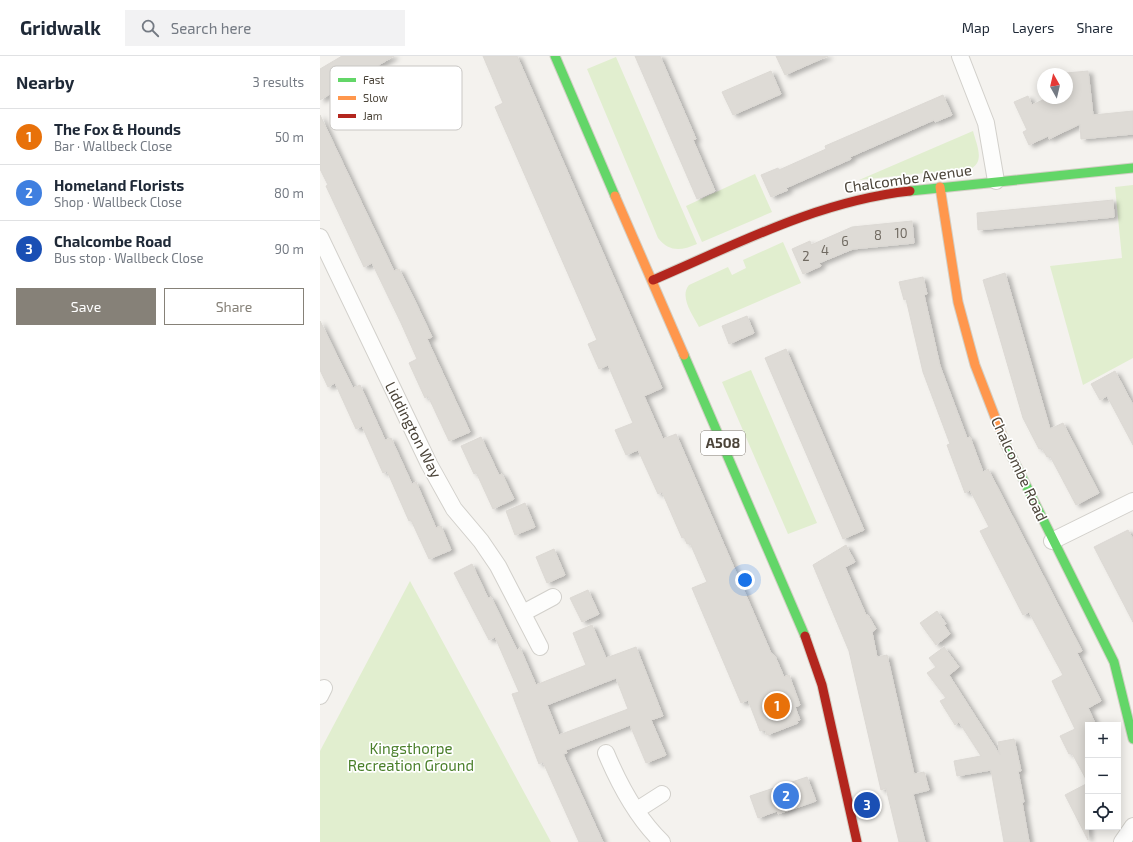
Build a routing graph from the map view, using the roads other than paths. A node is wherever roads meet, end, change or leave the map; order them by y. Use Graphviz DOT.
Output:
graph roads {
  1 [pos="555,56"];
  2 [pos="960,56"];
  3 [pos="1133,168"];
  4 [pos="996,181"];
  5 [pos="940,187"];
  6 [pos="320,237"];
  7 [pos="653,280"];
  8 [pos="1133,501"];
  9 [pos="1052,541"];
  10 [pos="553,598"];
  11 [pos="523,613"];
  12 [pos="540,647"];
  13 [pos="1133,739"];
  14 [pos="606,753"];
  15 [pos="662,794"];
  16 [pos="637,810"];
  17 [pos="1133,826"];
  18 [pos="853,841"];
  19 [pos="662,842"];
  20 [pos="1122,842"];
  1 -- 7 [label="main road, A508"];
  2 -- 4 [label="street"];
  3 -- 4 [label="main road, Chalcombe Avenue"];
  4 -- 5 [label="main road, Chalcombe Avenue"];
  5 -- 7 [label="main road, Chalcombe Avenue"];
  5 -- 9 [label="main road, Chalcombe Road"];
  6 -- 11 [label="street, Liddington Way"];
  7 -- 18 [label="main road, A508"];
  8 -- 9 [label="street"];
  9 -- 13 [label="main road, Chalcombe Road"];
  10 -- 11 [label="street"];
  11 -- 12 [label="street, Liddington Way"];
  14 -- 16 [label="street"];
  15 -- 16 [label="street"];
  16 -- 19 [label="street"];
  17 -- 20 [label="street"];
}
